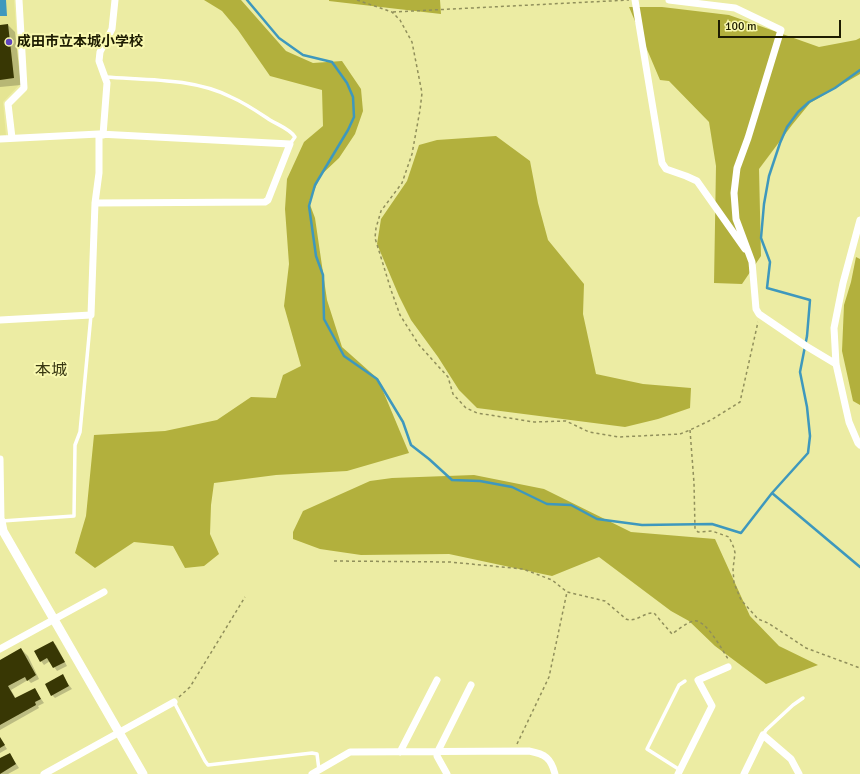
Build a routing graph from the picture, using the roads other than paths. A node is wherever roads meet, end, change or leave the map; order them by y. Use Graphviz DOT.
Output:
graph roads {
  1 [pos="19,0"];
  2 [pos="115,0"];
  3 [pos="635,0"];
  4 [pos="669,0"];
  5 [pos="106,77"];
  6 [pos="101,134"];
  7 [pos="12,138"];
  8 [pos="0,139"];
  9 [pos="290,144"];
  10 [pos="95,202"];
  11 [pos="860,220"];
  12 [pos="750,256"];
  13 [pos="91,315"];
  14 [pos="0,320"];
  15 [pos="836,364"];
  16 [pos="860,445"];
  17 [pos="0,459"];
  18 [pos="1,521"];
  19 [pos="104,592"];
  20 [pos="54,618"];
  21 [pos="0,649"];
  22 [pos="728,666"];
  23 [pos="437,680"];
  24 [pos="685,681"];
  25 [pos="471,685"];
  26 [pos="803,698"];
  27 [pos="174,702"];
  28 [pos="119,732"];
  29 [pos="763,735"];
  30 [pos="438,751"];
  31 [pos="400,752"];
  32 [pos="319,770"];
  33 [pos="679,772"];
  34 [pos="44,774"];
  35 [pos="143,774"];
  36 [pos="312,774"];
  37 [pos="447,774"];
  38 [pos="554,774"];
  39 [pos="744,774"];
  40 [pos="799,774"];
  1 -- 7 [label="street"];
  2 -- 5 [label="street"];
  3 -- 12 [label="street"];
  4 -- 12 [label="street"];
  5 -- 6 [label="street"];
  5 -- 9 [label="lane"];
  6 -- 7 [label="street"];
  6 -- 9 [label="street"];
  6 -- 10 [label="street"];
  7 -- 8 [label="street"];
  9 -- 10 [label="street"];
  10 -- 13 [label="street"];
  11 -- 15 [label="street"];
  12 -- 15 [label="street"];
  13 -- 14 [label="street"];
  13 -- 18 [label="lane"];
  15 -- 16 [label="street"];
  17 -- 18 [label="street"];
  18 -- 20 [label="street"];
  19 -- 20 [label="street"];
  20 -- 21 [label="street"];
  20 -- 28 [label="street"];
  22 -- 33 [label="street"];
  23 -- 31 [label="street"];
  24 -- 33 [label="lane"];
  25 -- 30 [label="street"];
  26 -- 29 [label="lane"];
  27 -- 28 [label="street"];
  27 -- 32 [label="lane"];
  28 -- 34 [label="street"];
  28 -- 35 [label="street"];
  29 -- 39 [label="street"];
  29 -- 40 [label="street"];
  30 -- 31 [label="street"];
  30 -- 37 [label="street"];
  30 -- 38 [label="street"];
  31 -- 32 [label="street"];
  32 -- 36 [label="street"];
}
